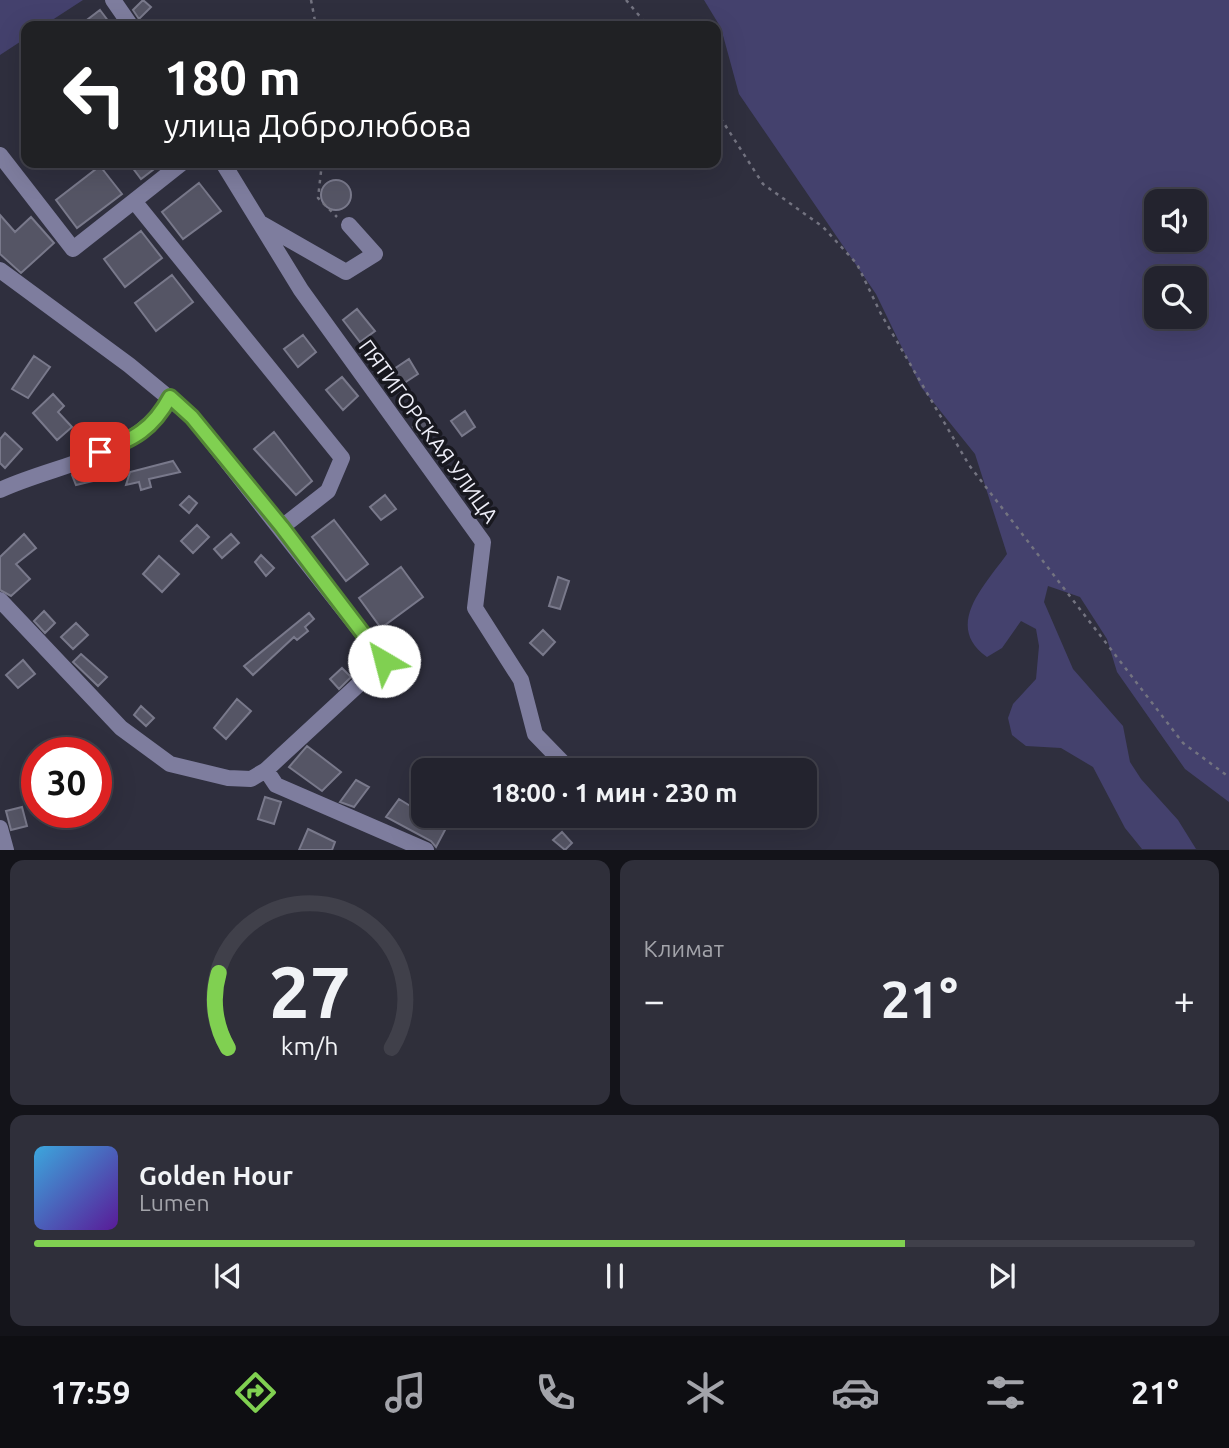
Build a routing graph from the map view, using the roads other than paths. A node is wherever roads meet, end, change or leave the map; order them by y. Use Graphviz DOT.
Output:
graph roads {
  1 [pos="113,0"];
  2 [pos="128,21"];
  3 [pos="0,155"];
  4 [pos="176,168"];
  5 [pos="226,168"];
  6 [pos="134,201"];
  7 [pos="260,222"];
  8 [pos="348,225"];
  9 [pos="0,270"];
  10 [pos="170,397"];
  11 [pos="0,489"];
  12 [pos="282,527"];
  13 [pos="0,600"];
  14 [pos="559,758"];
  15 [pos="266,770"];
  16 [pos="0,828"];
  17 [pos="6,849"];
  18 [pos="426,849"];
  1 -- 2 [label="street"];
  3 -- 6 [label="street"];
  4 -- 6 [label="street"];
  5 -- 7 [label="street, ПЯТИГОРСКАЯ УЛИЦА"];
  6 -- 12 [label="street"];
  7 -- 8 [label="street"];
  7 -- 14 [label="street, ПЯТИГОРСКАЯ УЛИЦА"];
  9 -- 10 [label="street"];
  10 -- 11 [label="street"];
  10 -- 12 [label="street"];
  12 -- 15 [label="street"];
  13 -- 15 [label="street"];
  15 -- 18 [label="street"];
  16 -- 17 [label="street"];
}
